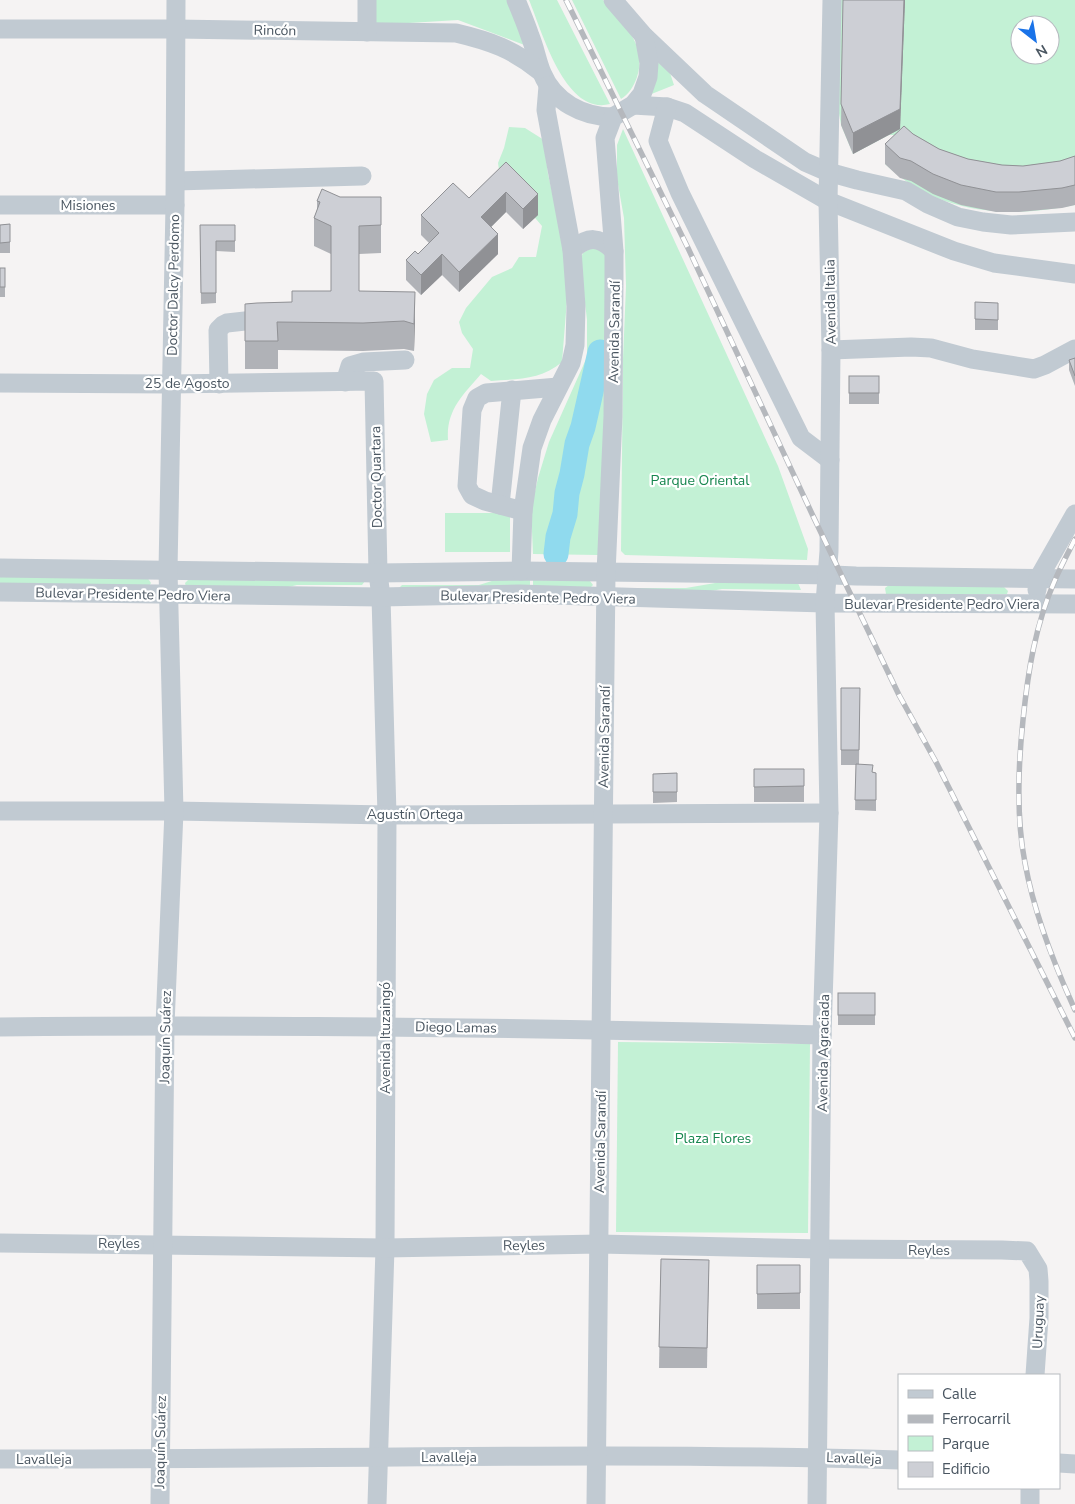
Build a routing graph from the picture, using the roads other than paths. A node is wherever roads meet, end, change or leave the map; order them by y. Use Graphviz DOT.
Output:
graph roads {
  1 [pos="176,0"];
  2 [pos="367,0"];
  3 [pos="516,0"];
  4 [pos="613,0"];
  5 [pos="832,0"];
  6 [pos="0,29"];
  7 [pos="176,29"];
  8 [pos="367,32"];
  9 [pos="644,36"];
  10 [pos="544,79"];
  11 [pos="705,94"];
  12 [pos="633,105"];
  13 [pos="667,106"];
  14 [pos="613,117"];
  15 [pos="693,117"];
  16 [pos="828,172"];
  17 [pos="362,176"];
  18 [pos="176,181"];
  19 [pos="828,201"];
  20 [pos="0,205"];
  21 [pos="175,205"];
  22 [pos="1075,222"];
  23 [pos="572,250"];
  24 [pos="614,251"];
  25 [pos="1075,274"];
  26 [pos="254,320"];
  27 [pos="831,350"];
  28 [pos="1075,350"];
  29 [pos="404,360"];
  30 [pos="374,381"];
  31 [pos="345,382"];
  32 [pos="0,383"];
  33 [pos="171,384"];
  34 [pos="219,384"];
  35 [pos="558,387"];
  36 [pos="512,390"];
  37 [pos="830,460"];
  38 [pos="500,505"];
  39 [pos="523,511"];
  40 [pos="1075,514"];
  41 [pos="0,568"];
  42 [pos="168,570"];
  43 [pos="521,571"];
  44 [pos="378,573"];
  45 [pos="606,573"];
  46 [pos="827,575"];
  47 [pos="1038,579"];
  48 [pos="1075,579"];
  49 [pos="0,592"];
  50 [pos="168,594"];
  51 [pos="605,597"];
  52 [pos="381,598"];
  53 [pos="825,603"];
  54 [pos="1036,603"];
  55 [pos="1075,604"];
  56 [pos="0,811"];
  57 [pos="174,811"];
  58 [pos="829,813"];
  59 [pos="603,814"];
  60 [pos="387,815"];
  61 [pos="165,1025"];
  62 [pos="385,1026"];
  63 [pos="0,1028"];
  64 [pos="601,1029"];
  65 [pos="822,1036"];
  66 [pos="0,1243"];
  67 [pos="162,1244"];
  68 [pos="599,1244"];
  69 [pos="385,1248"];
  70 [pos="821,1249"];
  71 [pos="1038,1269"];
  72 [pos="1035,1374"];
  73 [pos="378,1457"];
  74 [pos="596,1457"];
  75 [pos="818,1457"];
  76 [pos="0,1459"];
  77 [pos="160,1459"];
  78 [pos="898,1460"];
  79 [pos="1060,1464"];
  80 [pos="1075,1464"];
  81 [pos="1030,1489"];
  82 [pos="160,1504"];
  83 [pos="377,1504"];
  84 [pos="596,1504"];
  85 [pos="818,1504"];
  86 [pos="1030,1504"];
  1 -- 7 [label="street, Doctor Dalcy Perdomo"];
  2 -- 8 [label="street"];
  3 -- 10 [label="street"];
  4 -- 9 [label="street"];
  5 -- 16 [label="street, Avenida Italia"];
  6 -- 7 [label="street, Rincón"];
  7 -- 8 [label="street, Rincón"];
  7 -- 18 [label="street, Doctor Dalcy Perdomo"];
  8 -- 10 [label="street, Rincón"];
  9 -- 11 [label="street"];
  9 -- 12 [label="street"];
  10 -- 14 [label="street, Rincón"];
  10 -- 23 [label="street"];
  11 -- 15 [label="street"];
  11 -- 16 [label="street"];
  12 -- 13 [label="street"];
  12 -- 14 [label="street"];
  13 -- 15 [label="street"];
  13 -- 37 [label="street"];
  14 -- 24 [label="street, Avenida Sarandí"];
  15 -- 19 [label="street"];
  16 -- 19 [label="street, Avenida Italia"];
  16 -- 22 [label="street"];
  17 -- 18 [label="street"];
  18 -- 21 [label="street, Doctor Dalcy Perdomo"];
  19 -- 25 [label="street"];
  19 -- 27 [label="street, Avenida Italia"];
  20 -- 21 [label="street, Misiones"];
  21 -- 33 [label="street, Doctor Dalcy Perdomo"];
  23 -- 24 [label="street"];
  23 -- 35 [label="street"];
  24 -- 45 [label="street, Avenida Sarandí"];
  26 -- 34 [label="street"];
  27 -- 28 [label="street"];
  27 -- 37 [label="street, Avenida Italia"];
  29 -- 31 [label="street"];
  30 -- 31 [label="street, 25 de Agosto"];
  30 -- 44 [label="street, Doctor Quartara"];
  31 -- 34 [label="street, 25 de Agosto"];
  32 -- 33 [label="street, 25 de Agosto"];
  33 -- 34 [label="street, 25 de Agosto"];
  33 -- 42 [label="street, Doctor Dalcy Perdomo"];
  35 -- 36 [label="street"];
  35 -- 39 [label="street"];
  36 -- 38 [label="street"];
  36 -- 38 [label="street"];
  37 -- 46 [label="street, Avenida Italia"];
  38 -- 39 [label="street"];
  39 -- 43 [label="street"];
  40 -- 47 [label="street"];
  41 -- 42 [label="street, Bulevar Presidente Pedro Viera"];
  42 -- 44 [label="street, Bulevar Presidente Pedro Viera"];
  42 -- 50 [label="street, Joaquín Suárez"];
  43 -- 44 [label="street, Bulevar Presidente Pedro Viera"];
  43 -- 45 [label="street, Bulevar Presidente Pedro Viera"];
  44 -- 52 [label="street, Avenida Ituzaingó"];
  45 -- 46 [label="street, Bulevar Presidente Pedro Viera"];
  45 -- 51 [label="street, Avenida Sarandí"];
  46 -- 47 [label="street, Bulevar Presidente Pedro Viera"];
  46 -- 53 [label="street, Avenida Italia"];
  47 -- 48 [label="street, Bulevar Presidente Pedro Viera"];
  47 -- 54 [label="street"];
  49 -- 50 [label="street, Bulevar Presidente Pedro Viera"];
  50 -- 52 [label="street, Bulevar Presidente Pedro Viera"];
  50 -- 57 [label="street, Joaquín Suárez"];
  51 -- 52 [label="street, Bulevar Presidente Pedro Viera"];
  51 -- 53 [label="street, Bulevar Presidente Pedro Viera"];
  51 -- 59 [label="street, Avenida Sarandí"];
  52 -- 60 [label="street, Avenida Ituzaingó"];
  53 -- 54 [label="street, Bulevar Presidente Pedro Viera"];
  53 -- 58 [label="street, Avenida Agraciada"];
  54 -- 55 [label="street, Bulevar Presidente Pedro Viera"];
  56 -- 57 [label="street, Agustín Ortega"];
  57 -- 60 [label="street, Agustín Ortega"];
  57 -- 61 [label="street, Joaquín Suárez"];
  58 -- 59 [label="street, Agustín Ortega"];
  58 -- 65 [label="street, Avenida Agraciada"];
  59 -- 60 [label="street, Agustín Ortega"];
  59 -- 64 [label="street, Avenida Sarandí"];
  60 -- 62 [label="street, Avenida Ituzaingó"];
  61 -- 62 [label="street, Diego Lamas"];
  61 -- 63 [label="street, Diego Lamas"];
  61 -- 67 [label="street, Joaquín Suárez"];
  62 -- 64 [label="street, Diego Lamas"];
  62 -- 69 [label="street, Avenida Ituzaingó"];
  64 -- 65 [label="street, Diego Lamas"];
  64 -- 68 [label="street, Avenida Sarandí"];
  65 -- 70 [label="street, Avenida Agraciada"];
  66 -- 67 [label="street, Reyles"];
  67 -- 69 [label="street, Reyles"];
  67 -- 77 [label="street, Joaquín Suárez"];
  68 -- 69 [label="street, Reyles"];
  68 -- 70 [label="street, Reyles"];
  68 -- 74 [label="street, Avenida Sarandí"];
  69 -- 73 [label="street, Avenida Ituzaingó"];
  70 -- 71 [label="street, Reyles"];
  70 -- 75 [label="street, Avenida Agraciada"];
  71 -- 72 [label="street, Uruguay"];
  73 -- 74 [label="street, Lavalleja"];
  73 -- 77 [label="street, Lavalleja"];
  73 -- 83 [label="street, Avenida Ituzaingó"];
  74 -- 75 [label="street, Lavalleja"];
  74 -- 84 [label="street, Avenida Sarandí"];
  75 -- 78 [label="street, Lavalleja"];
  75 -- 85 [label="street, Avenida Agraciada"];
  76 -- 77 [label="street, Lavalleja"];
  77 -- 82 [label="street, Joaquín Suárez"];
  79 -- 80 [label="street"];
  81 -- 86 [label="street"];
}
